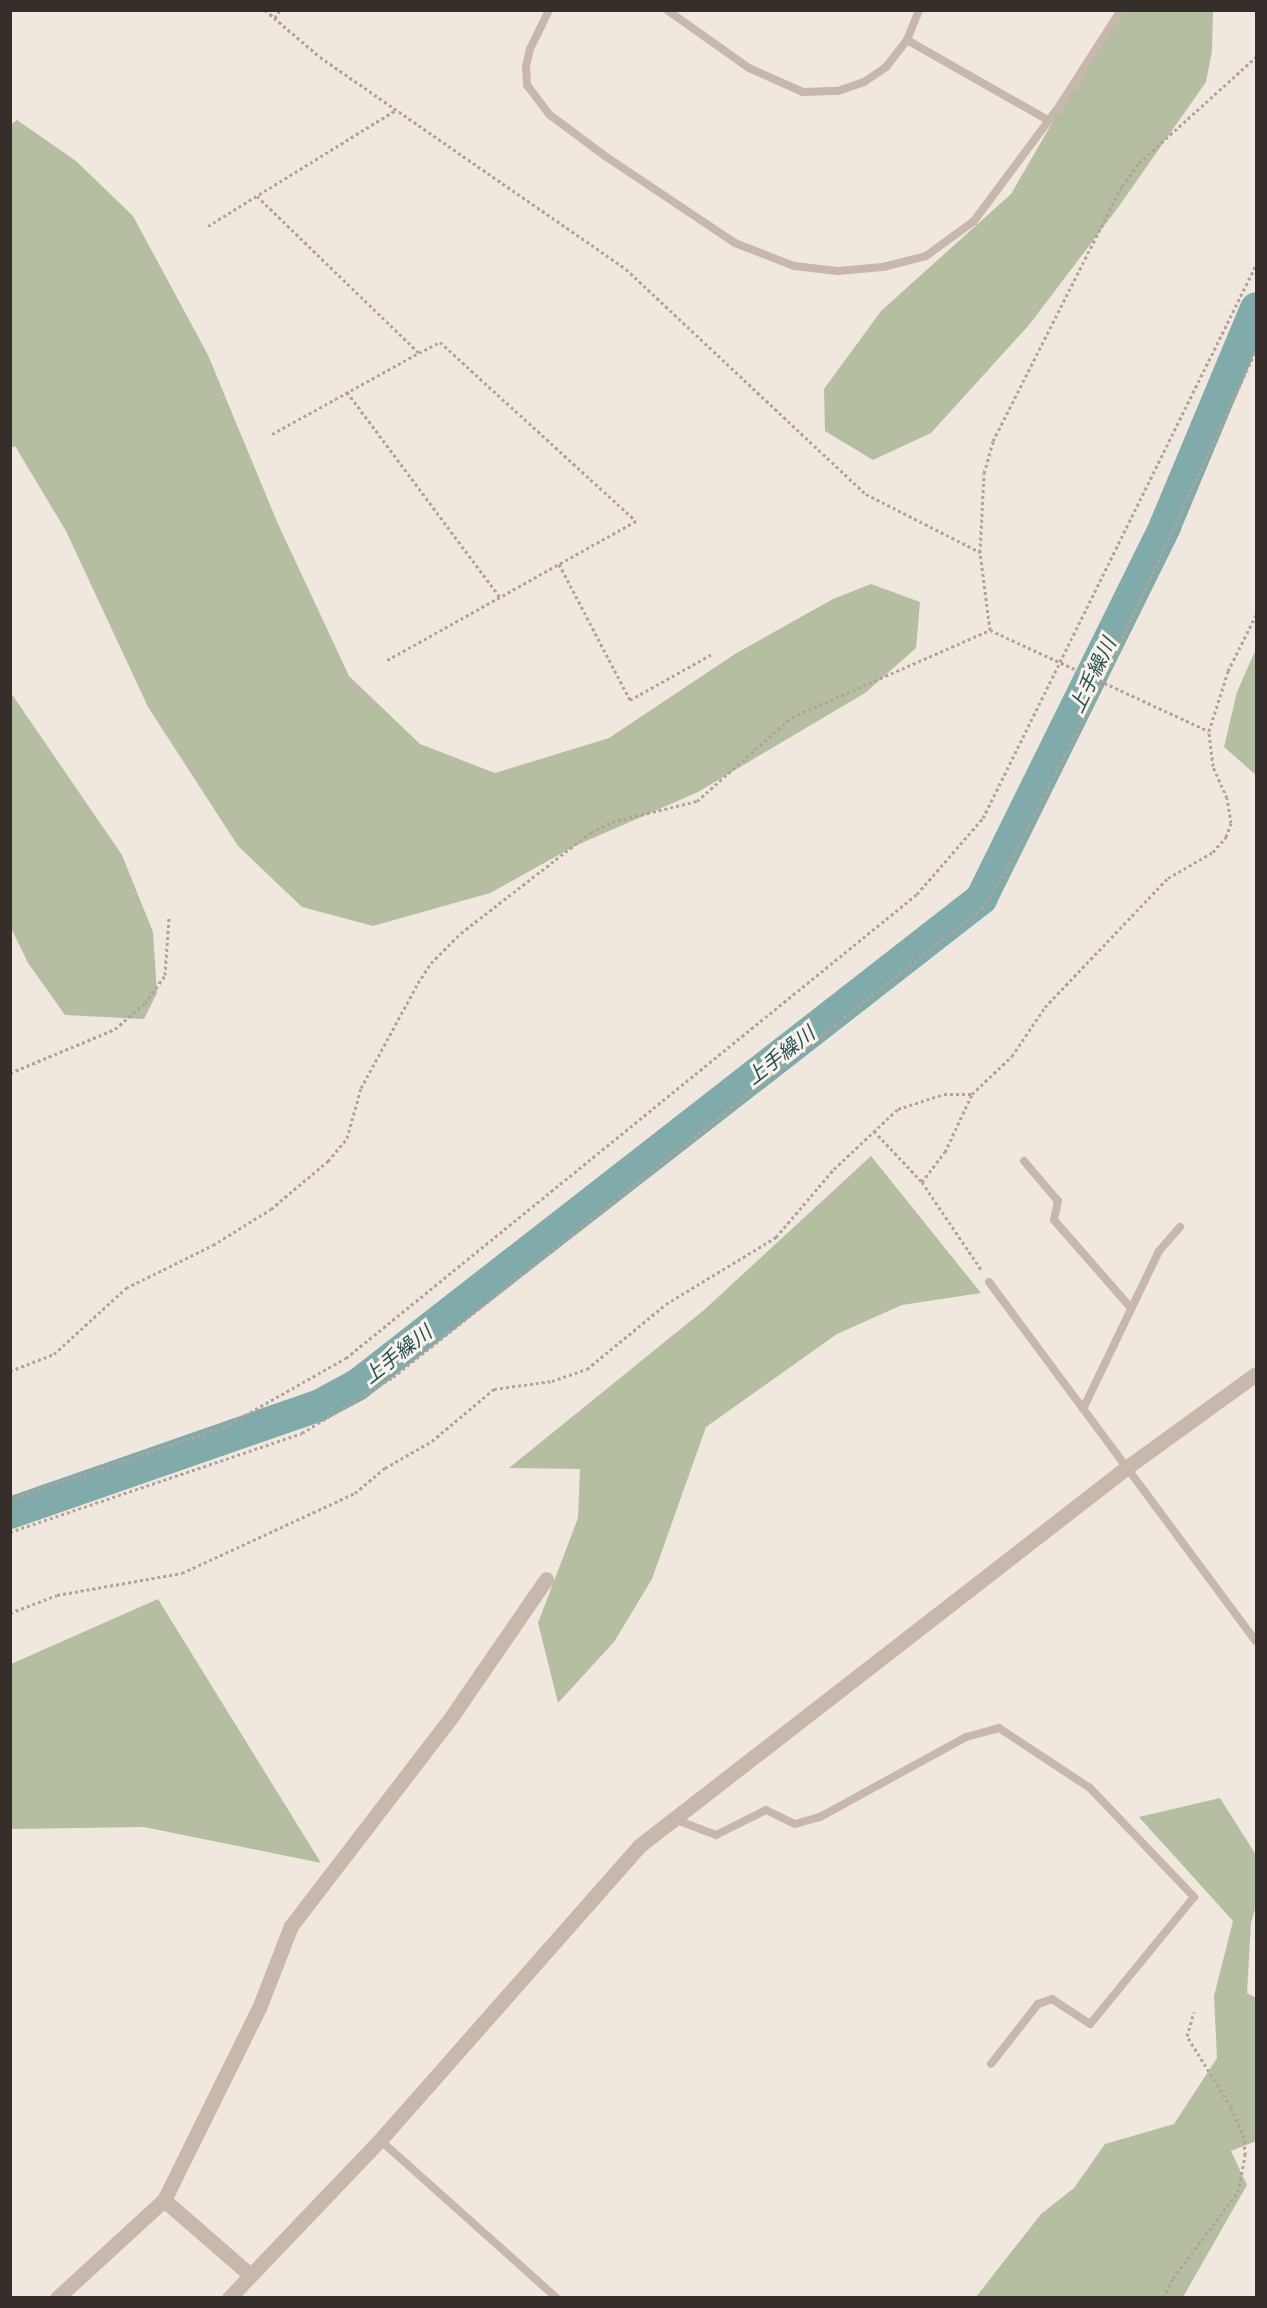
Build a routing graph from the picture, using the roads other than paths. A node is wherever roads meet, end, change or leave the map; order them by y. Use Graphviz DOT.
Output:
graph roads {
  1 [pos="549,10"];
  2 [pos="667,10"];
  3 [pos="919,10"];
  4 [pos="1121,10"];
  5 [pos="907,40"];
  6 [pos="1048,120"];
  7 [pos="1024,1161"];
  8 [pos="1180,1227"];
  9 [pos="989,1282"];
  10 [pos="1131,1308"];
  11 [pos="1257,1374"];
  12 [pos="1083,1409"];
  13 [pos="1126,1468"];
  14 [pos="546,1579"];
  15 [pos="1257,1641"];
  16 [pos="674,1819"];
  17 [pos="992,2064"];
  18 [pos="380,2140"];
  19 [pos="164,2200"];
  20 [pos="249,2274"];
  21 [pos="57,2298"];
  22 [pos="229,2298"];
  23 [pos="557,2298"];
  1 -- 6 [label="lane"];
  2 -- 5 [label="lane"];
  3 -- 5 [label="lane"];
  4 -- 6 [label="lane"];
  5 -- 6 [label="lane"];
  7 -- 10 [label="lane"];
  8 -- 10 [label="lane"];
  9 -- 12 [label="lane"];
  10 -- 12 [label="lane"];
  11 -- 13 [label="street"];
  12 -- 13 [label="lane"];
  13 -- 15 [label="lane"];
  13 -- 16 [label="street"];
  14 -- 19 [label="street"];
  16 -- 17 [label="lane"];
  16 -- 18 [label="street"];
  18 -- 20 [label="street"];
  18 -- 23 [label="lane"];
  19 -- 20 [label="street"];
  19 -- 21 [label="street"];
  20 -- 22 [label="street"];
}
